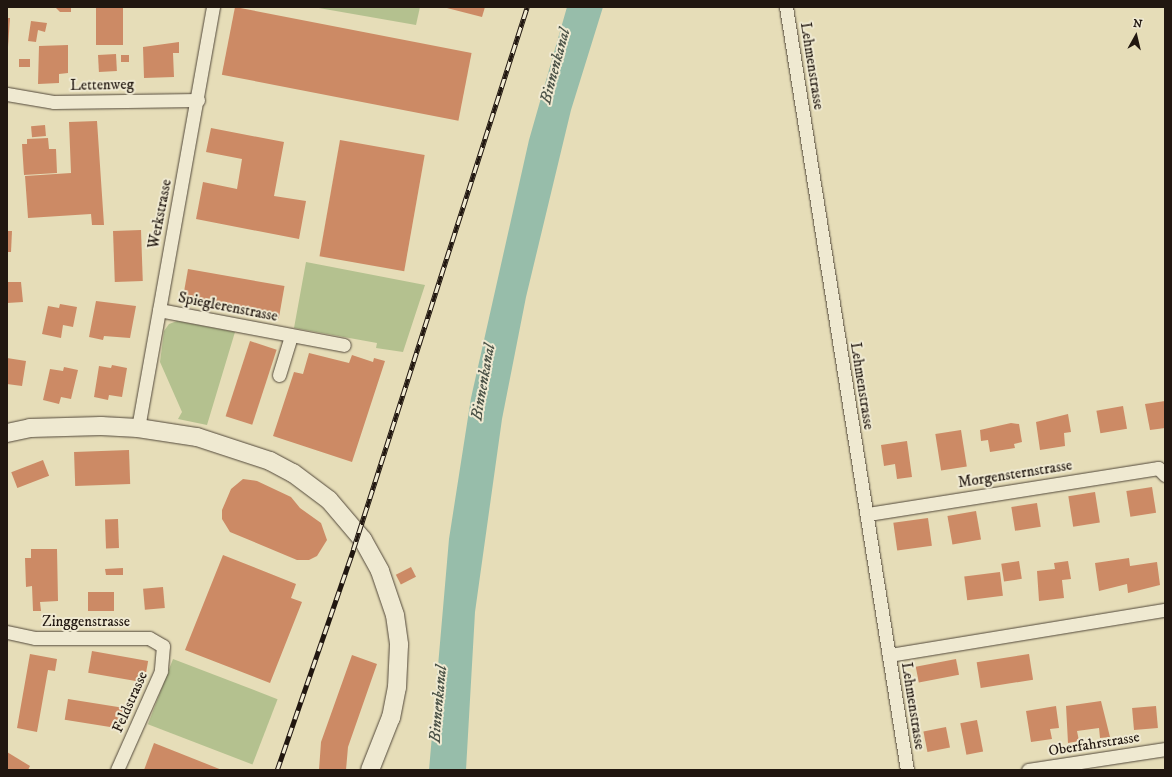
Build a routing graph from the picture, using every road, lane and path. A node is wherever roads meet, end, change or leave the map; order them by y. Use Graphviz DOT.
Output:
graph roads {
  1 [pos="213,7"];
  2 [pos="786,7"];
  3 [pos="7,94"];
  4 [pos="198,100"];
  5 [pos="158,310"];
  6 [pos="291,336"];
  7 [pos="344,345"];
  8 [pos="279,375"];
  9 [pos="138,428"];
  10 [pos="7,432"];
  11 [pos="1165,475"];
  12 [pos="868,514"];
  13 [pos="1165,610"];
  14 [pos="7,632"];
  15 [pos="163,646"];
  16 [pos="889,655"];
  17 [pos="1165,752"];
  18 [pos="1101,765"];
  19 [pos="117,770"];
  20 [pos="370,770"];
  21 [pos="907,770"];
  22 [pos="1028,770"];
  1 -- 4 [label="street, Werkstrasse"];
  2 -- 12 [label="street, Lehmenstrasse"];
  3 -- 4 [label="street, Lettenweg"];
  4 -- 5 [label="street, Werkstrasse"];
  5 -- 6 [label="street, Spieglerenstrasse"];
  5 -- 9 [label="street, Werkstrasse"];
  6 -- 7 [label="street, Spieglerenstrasse"];
  6 -- 8 [label="street, Spieglerenstrasse"];
  9 -- 10 [label="street"];
  9 -- 20 [label="street"];
  11 -- 12 [label="street, Morgensternstrasse"];
  12 -- 16 [label="street, Lehmenstrasse"];
  13 -- 16 [label="street"];
  14 -- 15 [label="street, Zinggenstrasse"];
  15 -- 19 [label="street, Feldstrasse"];
  16 -- 21 [label="street, Lehmenstrasse"];
  17 -- 18 [label="street, Oberfahrstrasse"];
  18 -- 22 [label="street, Oberfahrstrasse"];
}
